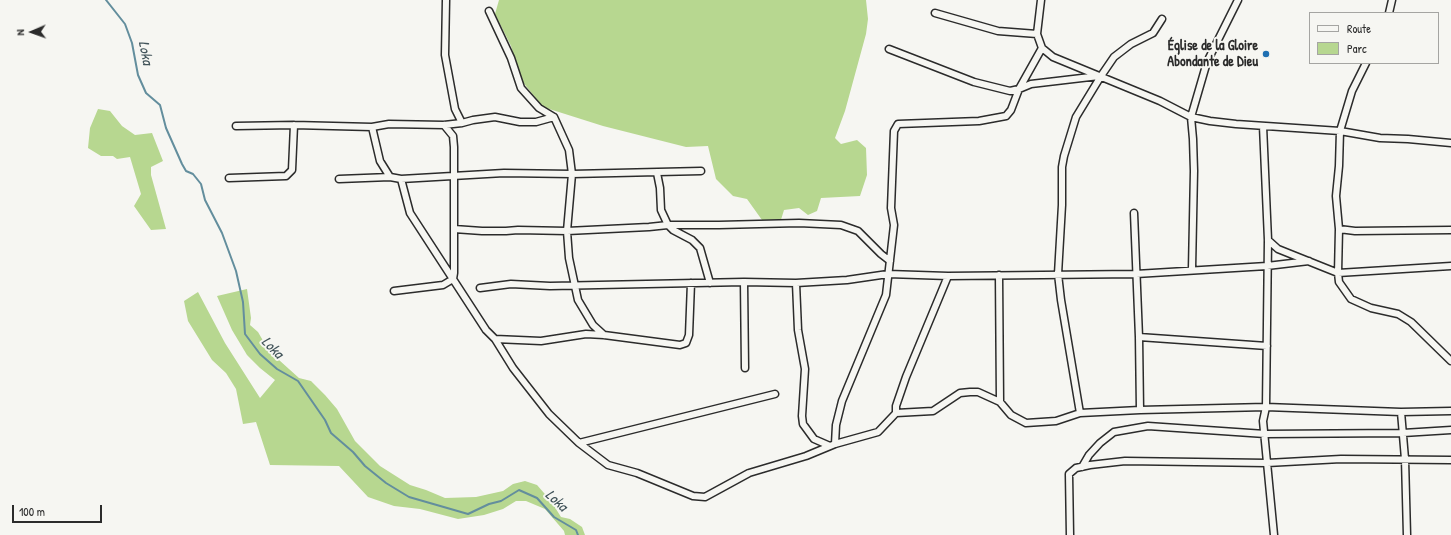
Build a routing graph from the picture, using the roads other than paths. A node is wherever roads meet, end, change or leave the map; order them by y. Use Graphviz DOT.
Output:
graph roads {
  1 [pos="446,0"];
  2 [pos="1041,0"];
  3 [pos="1238,0"];
  4 [pos="1392,0"];
  5 [pos="489,11"];
  6 [pos="1389,12"];
  7 [pos="935,13"];
  8 [pos="1162,19"];
  9 [pos="1037,34"];
  10 [pos="1042,48"];
  11 [pos="889,49"];
  12 [pos="1366,64"];
  13 [pos="1101,76"];
  14 [pos="1019,89"];
  15 [pos="1191,117"];
  16 [pos="554,118"];
  17 [pos="462,123"];
  18 [pos="294,125"];
  19 [pos="444,125"];
  20 [pos="236,126"];
  21 [pos="1263,126"];
  22 [pos="372,127"];
  23 [pos="1340,131"];
  24 [pos="1451,143"];
  25 [pos="701,171"];
  26 [pos="657,173"];
  27 [pos="572,174"];
  28 [pos="454,176"];
  29 [pos="390,177"];
  30 [pos="229,178"];
  31 [pos="339,179"];
  32 [pos="400,179"];
  33 [pos="1134,213"];
  34 [pos="668,224"];
  35 [pos="454,229"];
  36 [pos="1339,229"];
  37 [pos="1451,230"];
  38 [pos="567,231"];
  39 [pos="1268,240"];
  40 [pos="890,261"];
  41 [pos="1309,261"];
  42 [pos="1267,266"];
  43 [pos="1451,266"];
  44 [pos="1192,269"];
  45 [pos="1338,273"];
  46 [pos="888,274"];
  47 [pos="1058,274"];
  48 [pos="1136,274"];
  49 [pos="999,275"];
  50 [pos="948,276"];
  51 [pos="453,279"];
  52 [pos="744,282"];
  53 [pos="690,283"];
  54 [pos="710,283"];
  55 [pos="796,283"];
  56 [pos="574,285"];
  57 [pos="480,288"];
  58 [pos="394,291"];
  59 [pos="604,335"];
  60 [pos="1139,337"];
  61 [pos="495,339"];
  62 [pos="1267,346"];
  63 [pos="1450,358"];
  64 [pos="745,368"];
  65 [pos="775,394"];
  66 [pos="1000,402"];
  67 [pos="1266,407"];
  68 [pos="1140,410"];
  69 [pos="1451,411"];
  70 [pos="1401,412"];
  71 [pos="896,413"];
  72 [pos="1080,413"];
  73 [pos="1451,430"];
  74 [pos="1403,433"];
  75 [pos="1265,434"];
  76 [pos="580,443"];
  77 [pos="833,445"];
  78 [pos="1405,459"];
  79 [pos="1451,460"];
  80 [pos="1267,463"];
  81 [pos="1082,467"];
  82 [pos="1070,535"];
  83 [pos="1274,535"];
  84 [pos="1407,535"];
  1 -- 17 [label="street"];
  2 -- 9 [label="street"];
  3 -- 15 [label="street"];
  4 -- 6 [label="street"];
  5 -- 16 [label="street"];
  7 -- 9 [label="street"];
  8 -- 13 [label="street"];
  9 -- 10 [label="street"];
  10 -- 13 [label="street"];
  10 -- 14 [label="street"];
  11 -- 14 [label="street"];
  12 -- 23 [label="street"];
  13 -- 14 [label="street"];
  13 -- 15 [label="street"];
  13 -- 47 [label="street"];
  14 -- 40 [label="street"];
  15 -- 21 [label="street"];
  15 -- 44 [label="street"];
  16 -- 17 [label="street"];
  16 -- 27 [label="street"];
  17 -- 19 [label="street"];
  18 -- 20 [label="street"];
  18 -- 22 [label="street"];
  18 -- 30 [label="street"];
  19 -- 22 [label="street"];
  19 -- 28 [label="street"];
  21 -- 23 [label="street"];
  21 -- 39 [label="street"];
  22 -- 29 [label="street"];
  23 -- 24 [label="street"];
  23 -- 36 [label="street"];
  25 -- 26 [label="street"];
  26 -- 27 [label="street"];
  26 -- 34 [label="street"];
  27 -- 28 [label="street"];
  27 -- 38 [label="street"];
  28 -- 32 [label="street"];
  28 -- 35 [label="street"];
  29 -- 31 [label="street"];
  29 -- 32 [label="street"];
  32 -- 51 [label="street"];
  33 -- 48 [label="street"];
  34 -- 38 [label="street"];
  34 -- 40 [label="street"];
  34 -- 54 [label="street"];
  35 -- 38 [label="street"];
  35 -- 51 [label="street"];
  36 -- 37 [label="street"];
  36 -- 45 [label="street"];
  38 -- 56 [label="street"];
  39 -- 41 [label="street"];
  39 -- 42 [label="street"];
  40 -- 46 [label="street"];
  41 -- 42 [label="street"];
  41 -- 45 [label="street"];
  42 -- 44 [label="street"];
  42 -- 62 [label="street"];
  43 -- 45 [label="street"];
  44 -- 48 [label="street"];
  45 -- 63 [label="street"];
  46 -- 50 [label="street"];
  46 -- 55 [label="street"];
  46 -- 77 [label="street"];
  47 -- 48 [label="street"];
  47 -- 49 [label="street"];
  47 -- 72 [label="street"];
  48 -- 60 [label="street"];
  49 -- 50 [label="street"];
  49 -- 66 [label="street"];
  50 -- 71 [label="street"];
  51 -- 58 [label="street"];
  51 -- 61 [label="street"];
  52 -- 54 [label="street"];
  52 -- 55 [label="street"];
  52 -- 64 [label="street"];
  53 -- 54 [label="street"];
  53 -- 56 [label="street"];
  53 -- 59 [label="street"];
  55 -- 77 [label="street"];
  56 -- 57 [label="street"];
  56 -- 59 [label="street"];
  59 -- 61 [label="street"];
  60 -- 62 [label="street"];
  60 -- 68 [label="street"];
  61 -- 76 [label="street"];
  62 -- 67 [label="street"];
  65 -- 76 [label="street"];
  66 -- 71 [label="street"];
  66 -- 72 [label="street"];
  67 -- 68 [label="street"];
  67 -- 70 [label="street"];
  67 -- 75 [label="street"];
  68 -- 72 [label="street"];
  69 -- 70 [label="street"];
  70 -- 74 [label="street"];
  71 -- 77 [label="street"];
  73 -- 74 [label="street"];
  74 -- 75 [label="street"];
  74 -- 78 [label="street"];
  75 -- 80 [label="street"];
  75 -- 81 [label="street"];
  76 -- 77 [label="street"];
  78 -- 79 [label="street"];
  78 -- 80 [label="street"];
  78 -- 84 [label="street"];
  80 -- 81 [label="street"];
  80 -- 83 [label="street"];
  81 -- 82 [label="street"];
}
